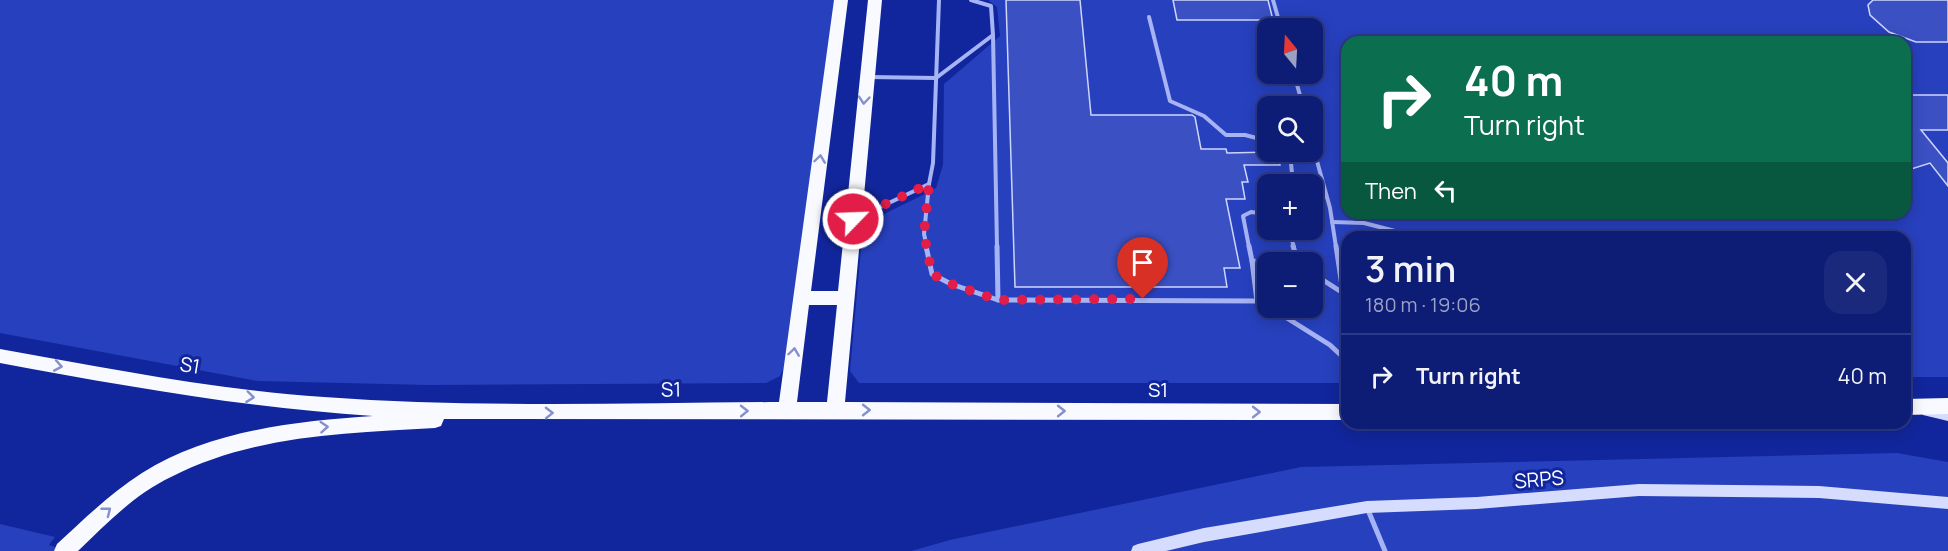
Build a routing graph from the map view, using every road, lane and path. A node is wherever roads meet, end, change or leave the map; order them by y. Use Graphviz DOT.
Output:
graph roads {
  1 [pos="841,0"];
  2 [pos="875,0"];
  3 [pos="939,0"];
  4 [pos="971,0"];
  5 [pos="1273,0"];
  6 [pos="1149,17"];
  7 [pos="1278,18"];
  8 [pos="993,35"];
  9 [pos="867,76"];
  10 [pos="936,78"];
  11 [pos="1257,138"];
  12 [pos="1317,162"];
  13 [pos="929,184"];
  14 [pos="1257,213"];
  15 [pos="853,219"];
  16 [pos="1332,222"];
  17 [pos="1395,231"];
  18 [pos="1252,261"];
  19 [pos="1257,261"];
  20 [pos="1323,280"];
  21 [pos="1341,280"];
  22 [pos="1341,292"];
  23 [pos="846,297"];
  24 [pos="801,298"];
  25 [pos="998,300"];
  26 [pos="1257,301"];
  27 [pos="1287,318"];
  28 [pos="1341,354"];
  29 [pos="0,356"];
  30 [pos="1948,406"];
  31 [pos="1911,407"];
  32 [pos="1911,408"];
  33 [pos="786,410"];
  34 [pos="836,410"];
  35 [pos="1341,412"];
  36 [pos="519,414"];
  37 [pos="1948,415"];
  38 [pos="1948,503"];
  39 [pos="1367,507"];
  40 [pos="64,551"];
  41 [pos="1138,551"];
  42 [pos="1386,551"];
  24 -- 1 [label="highway, one-way"];
  2 -- 9 [label="highway"];
  3 -- 10 [label="lane"];
  4 -- 8 [label="lane"];
  5 -- 7 [label="lane"];
  6 -- 11 [label="lane"];
  8 -- 10 [label="lane"];
  8 -- 25 [label="lane"];
  9 -- 10 [label="lane"];
  9 -- 15 [label="highway, one-way"];
  10 -- 13 [label="lane"];
  12 -- 16 [label="lane"];
  13 -- 15 [label="lane"];
  13 -- 25 [label="lane"];
  14 -- 18 [label="lane"];
  15 -- 23 [label="highway"];
  16 -- 17 [label="lane"];
  16 -- 21 [label="lane"];
  18 -- 19 [label="lane"];
  18 -- 26 [label="lane"];
  20 -- 22 [label="lane"];
  23 -- 24 [label="highway"];
  23 -- 34 [label="highway"];
  33 -- 24 [label="highway, one-way"];
  25 -- 26 [label="lane"];
  27 -- 28 [label="lane"];
  29 -- 36 [label="highway, S1, one-way"];
  30 -- 31 [label="highway"];
  32 -- 37 [label="main road"];
  33 -- 34 [label="highway, S1"];
  36 -- 33 [label="highway, S1, one-way"];
  34 -- 35 [label="highway, S1, one-way"];
  40 -- 36 [label="highway, one-way"];
  38 -- 39 [label="main road, SRPS"];
  39 -- 41 [label="main road, SRPS"];
  39 -- 42 [label="lane"];
}
